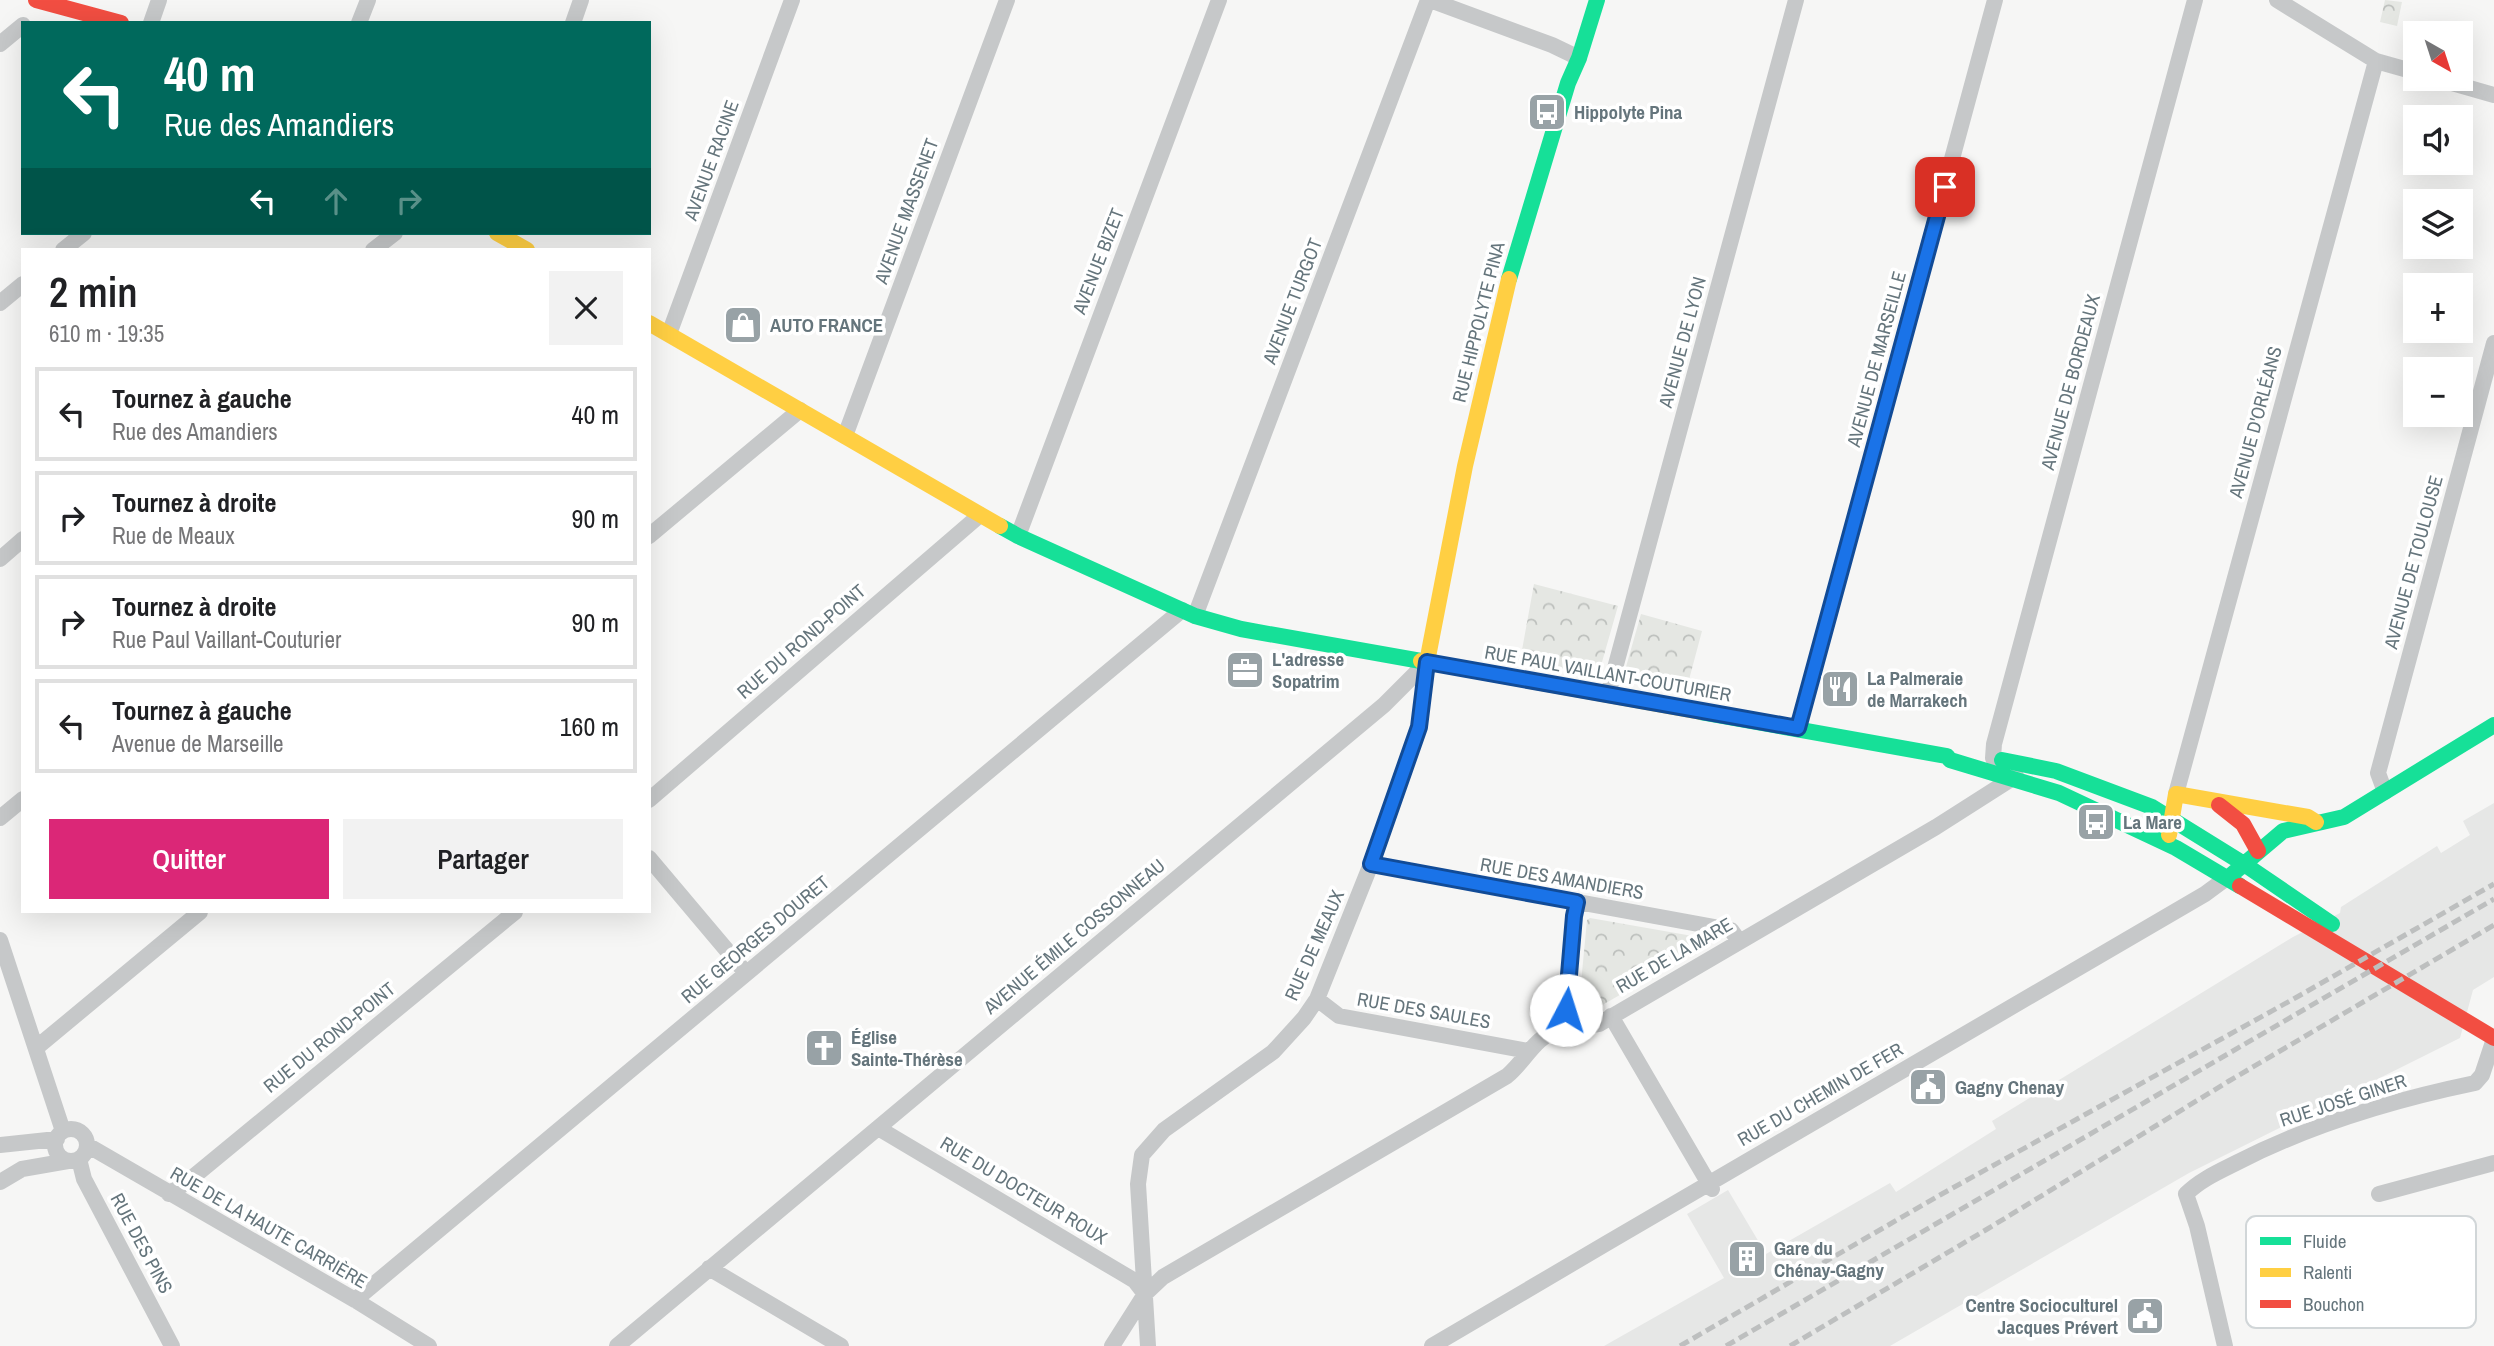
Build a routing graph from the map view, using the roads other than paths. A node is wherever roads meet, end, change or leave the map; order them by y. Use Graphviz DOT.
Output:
graph roads {
  1 [pos="159,0"];
  2 [pos="368,0"];
  3 [pos="581,0"];
  4 [pos="792,0"];
  5 [pos="1007,0"];
  6 [pos="1219,0"];
  7 [pos="1429,0"];
  8 [pos="1597,0"];
  9 [pos="1796,0"];
  10 [pos="1995,0"];
  11 [pos="2195,0"];
  12 [pos="2277,0"];
  13 [pos="40,1"];
  14 [pos="26,21"];
  15 [pos="114,21"];
  16 [pos="152,21"];
  17 [pos="360,21"];
  18 [pos="574,21"];
  19 [pos="21,26"];
  20 [pos="0,44"];
  21 [pos="1579,58"];
  22 [pos="2376,61"];
  23 [pos="2403,69"];
  24 [pos="2473,89"];
  25 [pos="2494,95"];
  26 [pos="82,235"];
  27 [pos="392,235"];
  28 [pos="501,235"];
  29 [pos="65,248"];
  30 [pos="376,248"];
  31 [pos="523,248"];
  32 [pos="21,286"];
  33 [pos="0,303"];
  34 [pos="651,324"];
  35 [pos="669,334"];
  36 [pos="2494,343"];
  37 [pos="800,410"];
  38 [pos="845,436"];
  39 [pos="980,515"];
  40 [pos="651,534"];
  41 [pos="1018,536"];
  42 [pos="21,541"];
  43 [pos="0,559"];
  44 [pos="1189,613"];
  45 [pos="1427,662"];
  46 [pos="1608,694"];
  47 [pos="2494,726"];
  48 [pos="1798,728"];
  49 [pos="1947,755"];
  50 [pos="1993,758"];
  51 [pos="2007,776"];
  52 [pos="2105,789"];
  53 [pos="2385,792"];
  54 [pos="2176,794"];
  55 [pos="651,798"];
  56 [pos="2210,800"];
  57 [pos="21,801"];
  58 [pos="2171,816"];
  59 [pos="0,818"];
  60 [pos="2316,822"];
  61 [pos="2168,844"];
  62 [pos="2258,851"];
  63 [pos="651,860"];
  64 [pos="1371,864"];
  65 [pos="2244,864"];
  66 [pos="2228,877"];
  67 [pos="1577,902"];
  68 [pos="199,913"];
  69 [pos="514,913"];
  70 [pos="1739,942"];
  71 [pos="1,947"];
  72 [pos="746,973"];
  73 [pos="1317,999"];
  74 [pos="1611,1017"];
  75 [pos="2494,1019"];
  76 [pos="1572,1026"];
  77 [pos="2494,1038"];
  78 [pos="36,1048"];
  79 [pos="1528,1051"];
  80 [pos="878,1128"];
  81 [pos="60,1135"];
  82 [pos="5,1145"];
  83 [pos="78,1155"];
  84 [pos="2494,1163"];
  85 [pos="22,1169"];
  86 [pos="0,1182"];
  87 [pos="1710,1186"];
  88 [pos="169,1194"];
  89 [pos="2379,1194"];
  90 [pos="709,1268"];
  91 [pos="1145,1294"];
  92 [pos="355,1300"];
  93 [pos="172,1346"];
  94 [pos="429,1346"];
  95 [pos="617,1346"];
  96 [pos="841,1346"];
  97 [pos="1112,1346"];
  98 [pos="1148,1346"];
  99 [pos="1432,1346"];
  100 [pos="2225,1346"];
  1 -- 16 [label="street"];
  2 -- 17 [label="street"];
  3 -- 18 [label="street"];
  4 -- 35 [label="street, AVENUE RACINE"];
  5 -- 38 [label="street, AVENUE MASSENET"];
  6 -- 41 [label="street, AVENUE BIZET"];
  7 -- 21 [label="street"];
  7 -- 44 [label="street, AVENUE TURGOT"];
  8 -- 21 [label="main road, RUE HIPPOLYTE PINA"];
  9 -- 46 [label="street, AVENUE DE LYON"];
  10 -- 48 [label="street, AVENUE DE MARSEILLE"];
  11 -- 50 [label="street, AVENUE DE BORDEAUX"];
  12 -- 22 [label="street"];
  13 -- 14 [label="street"];
  13 -- 15 [label="main road"];
  19 -- 20 [label="street"];
  21 -- 45 [label="main road, RUE HIPPOLYTE PINA"];
  22 -- 23 [label="street"];
  22 -- 54 [label="street, AVENUE D'ORLÉANS"];
  24 -- 25 [label="street"];
  26 -- 29 [label="street"];
  27 -- 30 [label="street"];
  28 -- 31 [label="main road"];
  32 -- 33 [label="street"];
  34 -- 35 [label="main road, RUE PAUL VAILLANT-COUTURIER"];
  35 -- 37 [label="main road, RUE PAUL VAILLANT-COUTURIER"];
  36 -- 53 [label="street, AVENUE DE TOULOUSE"];
  37 -- 38 [label="main road, RUE PAUL VAILLANT-COUTURIER"];
  37 -- 40 [label="street"];
  38 -- 39 [label="main road, RUE PAUL VAILLANT-COUTURIER"];
  39 -- 41 [label="main road, RUE PAUL VAILLANT-COUTURIER"];
  39 -- 55 [label="street, RUE DU ROND-POINT"];
  41 -- 44 [label="main road, RUE PAUL VAILLANT-COUTURIER"];
  42 -- 43 [label="street"];
  44 -- 45 [label="main road, RUE PAUL VAILLANT-COUTURIER"];
  44 -- 72 [label="street, RUE GEORGES DOURET"];
  45 -- 46 [label="main road, RUE PAUL VAILLANT-COUTURIER"];
  45 -- 64 [label="street, RUE DE MEAUX"];
  45 -- 80 [label="street, AVENUE ÉMILE COSSONNEAU"];
  46 -- 48 [label="main road, RUE PAUL VAILLANT-COUTURIER"];
  47 -- 53 [label="main road"];
  48 -- 49 [label="main road, RUE PAUL VAILLANT-COUTURIER"];
  49 -- 50 [label="main road, RUE PAUL VAILLANT-COUTURIER"];
  49 -- 51 [label="main road, RUE PAUL VAILLANT-COUTURIER"];
  50 -- 51 [label="street"];
  50 -- 52 [label="main road, RUE PAUL VAILLANT-COUTURIER"];
  51 -- 52 [label="street, RUE PAUL VAILLANT-COUTURIER"];
  51 -- 61 [label="main road, RUE PAUL VAILLANT-COUTURIER"];
  51 -- 70 [label="street, RUE DE LA MARE"];
  52 -- 58 [label="main road, RUE PAUL VAILLANT-COUTURIER"];
  53 -- 60 [label="main road"];
  54 -- 56 [label="main road"];
  54 -- 58 [label="main road"];
  56 -- 60 [label="main road"];
  56 -- 62 [label="main road"];
  57 -- 59 [label="street"];
  58 -- 61 [label="main road"];
  58 -- 65 [label="main road, RUE PAUL VAILLANT-COUTURIER"];
  60 -- 62 [label="main road"];
  61 -- 66 [label="main road, RUE PAUL VAILLANT-COUTURIER"];
  62 -- 65 [label="main road"];
  63 -- 72 [label="street"];
  64 -- 67 [label="street, RUE DES AMANDIERS"];
  64 -- 73 [label="street, RUE DE MEAUX"];
  65 -- 66 [label="main road"];
  65 -- 75 [label="main road, RUE PAUL VAILLANT-COUTURIER"];
  66 -- 77 [label="main road, RUE PAUL VAILLANT-COUTURIER"];
  66 -- 87 [label="street, RUE DU CHEMIN DE FER"];
  67 -- 70 [label="street, RUE DES AMANDIERS"];
  67 -- 76 [label="street"];
  68 -- 78 [label="street"];
  69 -- 88 [label="street, RUE DU ROND-POINT"];
  70 -- 74 [label="street, RUE DE LA MARE"];
  71 -- 78 [label="street"];
  72 -- 92 [label="street, RUE GEORGES DOURET"];
  73 -- 79 [label="street, RUE DES SAULES"];
  73 -- 91 [label="street, RUE DE MEAUX"];
  74 -- 76 [label="street, RUE DE LA MARE"];
  74 -- 87 [label="street"];
  76 -- 79 [label="street, RUE DE LA MARE"];
  77 -- 100 [label="street, RUE JOSÉ GINER"];
  78 -- 81 [label="street"];
  79 -- 91 [label="street, RUE DE LA MARE"];
  80 -- 90 [label="street, AVENUE ÉMILE COSSONNEAU"];
  80 -- 91 [label="street, RUE DU DOCTEUR ROUX"];
  81 -- 82 [label="street"];
  81 -- 83 [label="street"];
  81 -- 83 [label="street"];
  82 -- 85 [label="street"];
  83 -- 85 [label="street"];
  83 -- 88 [label="street, RUE DE LA HAUTE CARRIÈRE"];
  83 -- 93 [label="street, RUE DES PINS"];
  84 -- 89 [label="street"];
  85 -- 86 [label="street"];
  87 -- 99 [label="street, RUE DU CHEMIN DE FER"];
  88 -- 92 [label="street, RUE DE LA HAUTE CARRIÈRE"];
  90 -- 95 [label="street, AVENUE ÉMILE COSSONNEAU"];
  90 -- 96 [label="street"];
  91 -- 97 [label="street, RUE DE LA MARE"];
  91 -- 98 [label="street, RUE DE MEAUX"];
  92 -- 94 [label="street, RUE DE LA HAUTE CARRIÈRE"];
}
